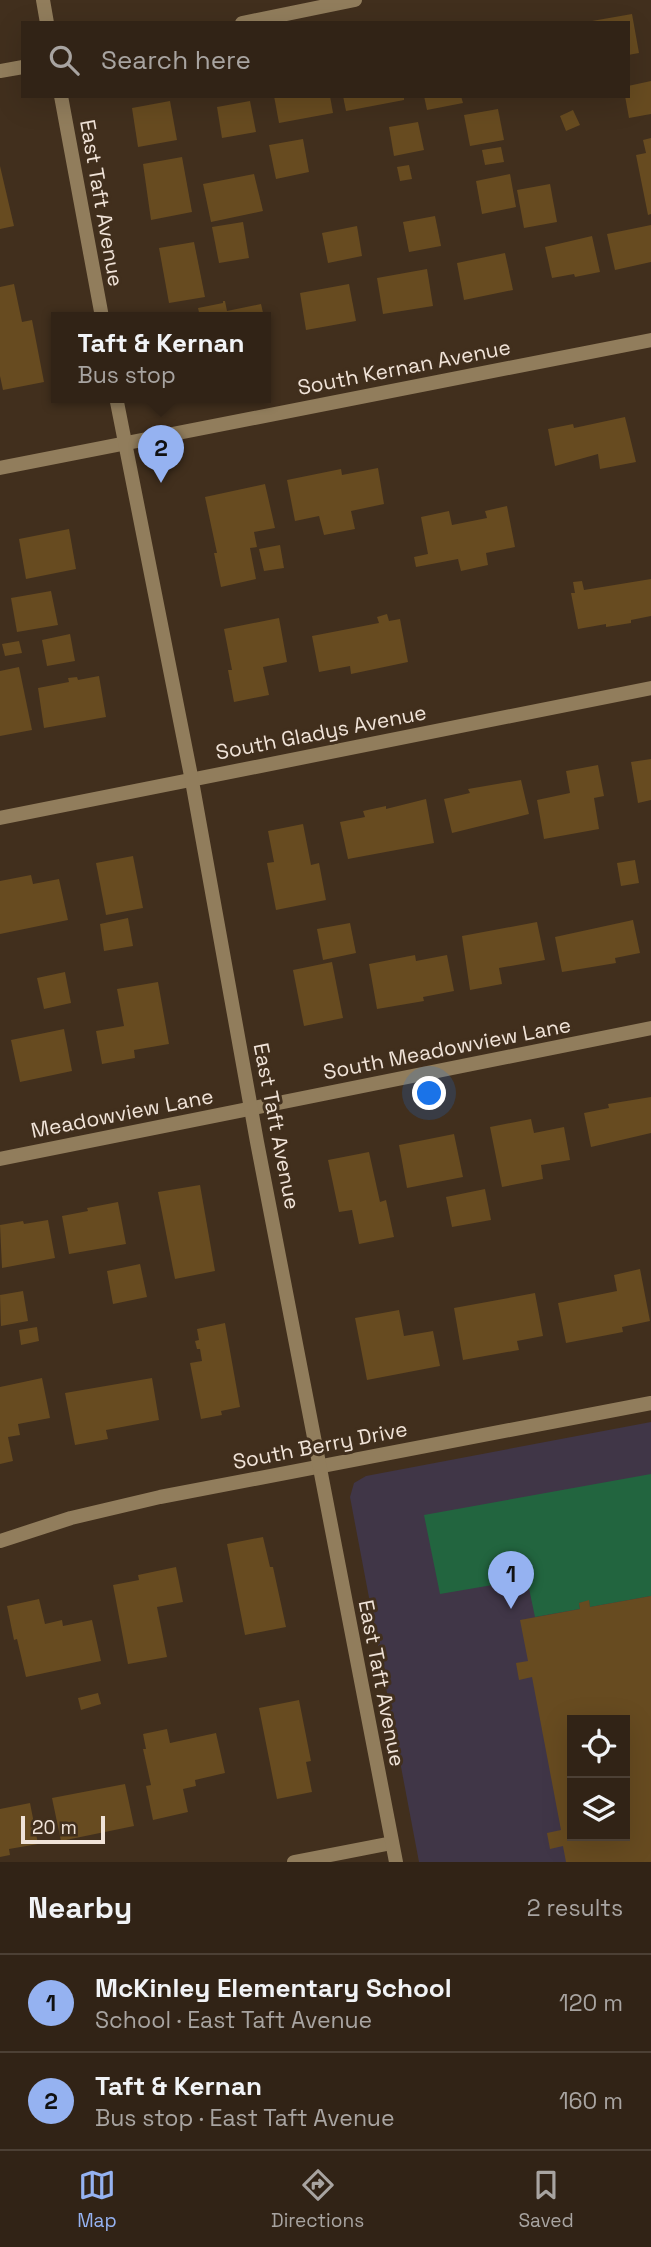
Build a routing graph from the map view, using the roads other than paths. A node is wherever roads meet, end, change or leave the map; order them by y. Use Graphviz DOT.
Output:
graph roads {
  1 [pos="43,0"];
  2 [pos="355,0"];
  3 [pos="47,21"];
  4 [pos="252,21"];
  5 [pos="21,67"];
  6 [pos="0,71"];
  7 [pos="61,98"];
  8 [pos="101,312"];
  9 [pos="651,340"];
  10 [pos="117,403"];
  11 [pos="125,443"];
  12 [pos="0,468"];
  13 [pos="651,688"];
  14 [pos="192,781"];
  15 [pos="0,818"];
  16 [pos="651,1028"];
  17 [pos="252,1108"];
  18 [pos="0,1159"];
  19 [pos="651,1403"];
  20 [pos="320,1467"];
  21 [pos="0,1541"];
  22 [pos="392,1843"];
  23 [pos="294,1862"];
  24 [pos="396,1862"];
  1 -- 3 [label="street"];
  2 -- 4 [label="street"];
  5 -- 6 [label="street"];
  7 -- 8 [label="street, East Taft Avenue"];
  9 -- 11 [label="street, South Kernan Avenue"];
  10 -- 11 [label="street, East Taft Avenue"];
  11 -- 12 [label="street, South Kernan Avenue"];
  11 -- 14 [label="street, East Taft Avenue"];
  13 -- 14 [label="street, South Gladys Avenue"];
  14 -- 15 [label="street, South Gladys Avenue"];
  14 -- 17 [label="street, East Taft Avenue"];
  16 -- 17 [label="street, South Meadowview Lane"];
  17 -- 18 [label="street, Meadowview Lane"];
  17 -- 20 [label="street, East Taft Avenue"];
  19 -- 20 [label="street, South Berry Drive"];
  20 -- 21 [label="street, South Berry Drive"];
  20 -- 22 [label="street, East Taft Avenue"];
  22 -- 23 [label="street"];
  22 -- 24 [label="street, East Taft Avenue"];
}
